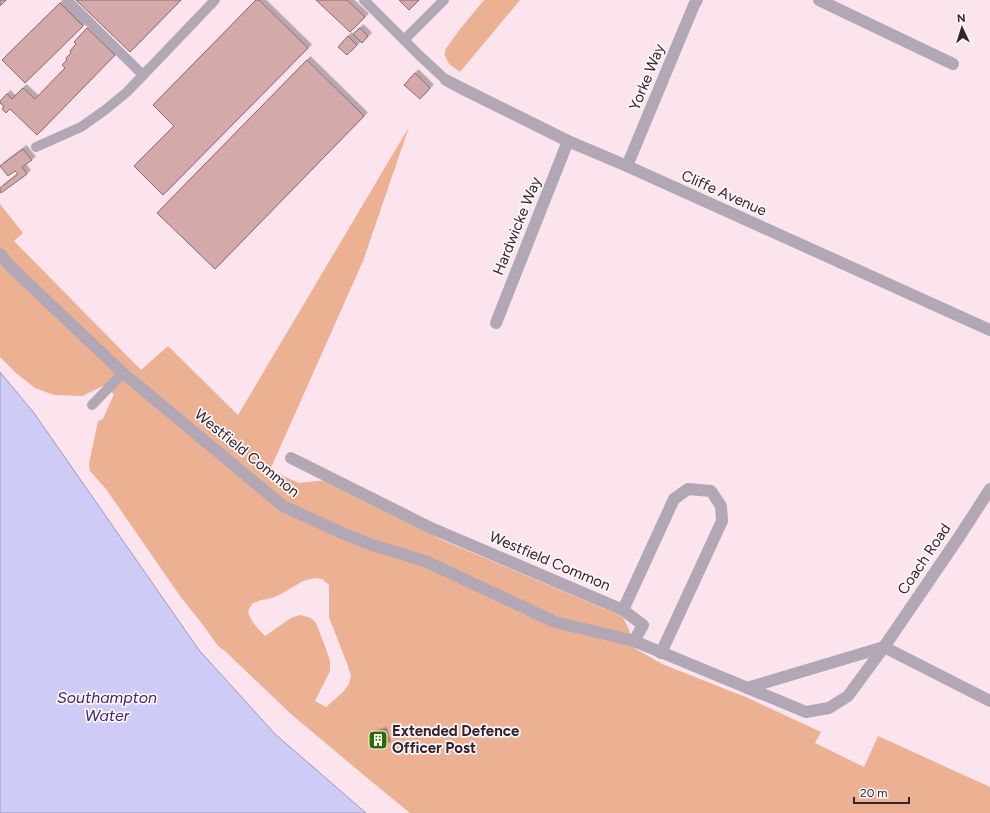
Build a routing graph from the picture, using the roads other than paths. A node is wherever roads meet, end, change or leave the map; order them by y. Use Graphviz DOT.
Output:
graph roads {
  1 [pos="67,0"];
  2 [pos="215,0"];
  3 [pos="364,0"];
  4 [pos="444,0"];
  5 [pos="697,0"];
  6 [pos="820,0"];
  7 [pos="404,40"];
  8 [pos="953,64"];
  9 [pos="143,74"];
  10 [pos="446,80"];
  11 [pos="568,141"];
  12 [pos="36,147"];
  13 [pos="627,166"];
  14 [pos="0,254"];
  15 [pos="496,323"];
  16 [pos="990,330"];
  17 [pos="123,373"];
  18 [pos="92,405"];
  19 [pos="291,458"];
  20 [pos="990,490"];
  21 [pos="623,610"];
  22 [pos="634,641"];
  23 [pos="884,647"];
  24 [pos="661,653"];
  25 [pos="747,688"];
  26 [pos="990,701"];
  27 [pos="806,712"];
  1 -- 9 [label="lane"];
  2 -- 9 [label="lane"];
  3 -- 7 [label="lane"];
  4 -- 7 [label="lane"];
  5 -- 13 [label="street, Yorke Way"];
  6 -- 8 [label="street"];
  7 -- 10 [label="lane"];
  9 -- 12 [label="lane"];
  10 -- 11 [label="street, Cliffe Avenue"];
  11 -- 13 [label="street, Cliffe Avenue"];
  11 -- 15 [label="street, Hardwicke Way"];
  13 -- 16 [label="street, Cliffe Avenue"];
  14 -- 17 [label="street, Westfield Common"];
  17 -- 18 [label="lane"];
  17 -- 22 [label="street, Westfield Common"];
  19 -- 21 [label="street, Westfield Common"];
  20 -- 23 [label="street, Coach Road"];
  21 -- 22 [label="street, Westfield Common"];
  21 -- 24 [label="street, Westfield Common"];
  22 -- 24 [label="street, Westfield Common"];
  23 -- 25 [label="street"];
  23 -- 26 [label="street"];
  23 -- 27 [label="street, Coach Road"];
  24 -- 25 [label="street, Westfield Common"];
  25 -- 27 [label="street, Westfield Common"];
}
